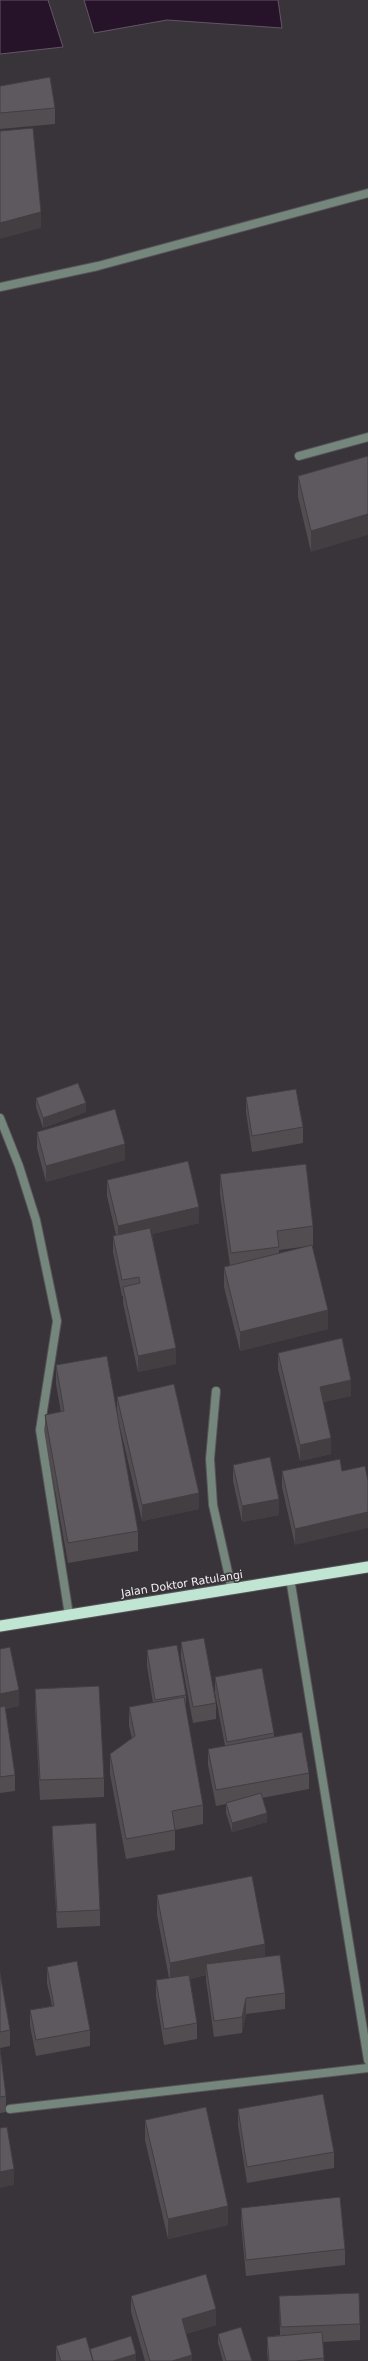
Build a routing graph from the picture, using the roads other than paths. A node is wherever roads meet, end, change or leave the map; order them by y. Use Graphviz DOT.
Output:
graph roads {
  1 [pos="368,192"];
  2 [pos="0,287"];
  3 [pos="368,437"];
  4 [pos="299,456"];
  5 [pos="0,1118"];
  6 [pos="216,1391"];
  7 [pos="368,1567"];
  8 [pos="290,1578"];
  9 [pos="232,1590"];
  10 [pos="69,1615"];
  11 [pos="0,1626"];
  12 [pos="368,2060"];
  13 [pos="368,2068"];
  14 [pos="10,2109"];
  1 -- 2 [label="street"];
  3 -- 4 [label="street"];
  5 -- 10 [label="street"];
  6 -- 9 [label="street"];
  7 -- 8 [label="highway, Jalan Doktor Ratulangi"];
  8 -- 9 [label="highway, Jalan Doktor Ratulangi"];
  8 -- 12 [label="street"];
  9 -- 10 [label="highway, Jalan Doktor Ratulangi"];
  10 -- 11 [label="highway, Jalan Doktor Ratulangi"];
  13 -- 14 [label="street"];
}
